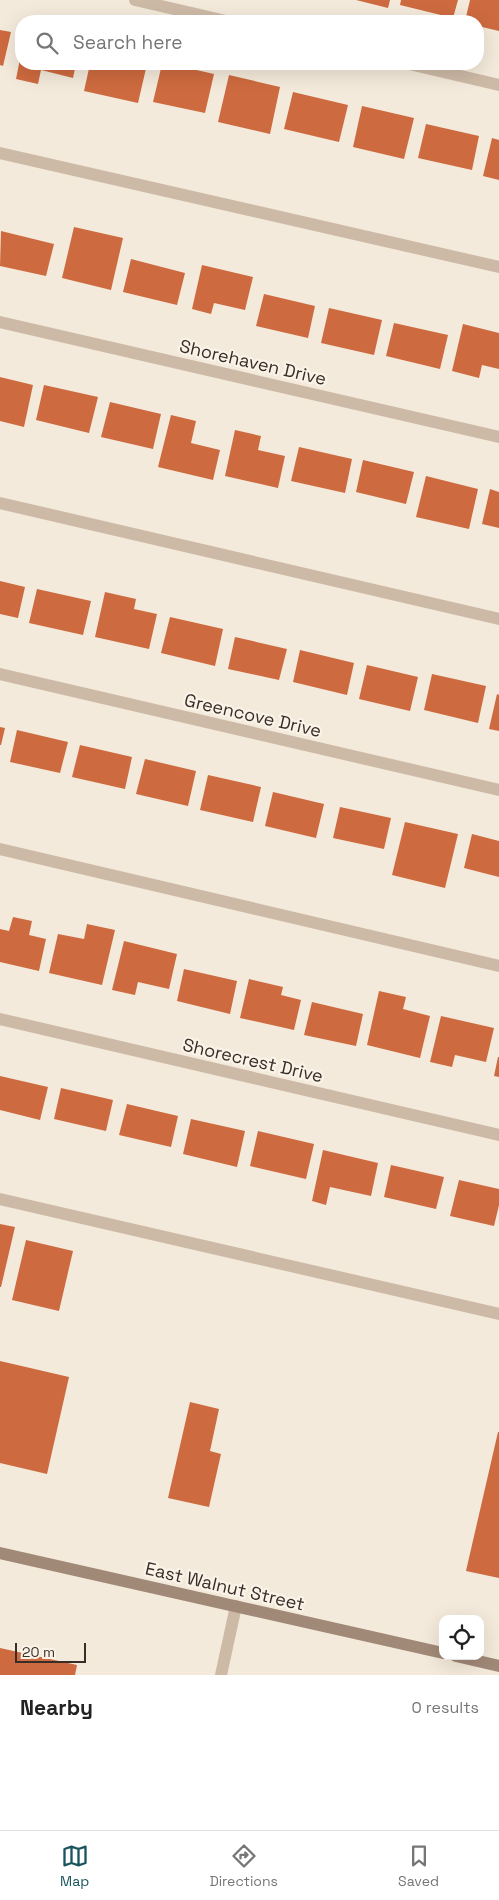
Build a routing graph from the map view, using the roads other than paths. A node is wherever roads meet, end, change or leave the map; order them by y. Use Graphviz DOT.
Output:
graph roads {
  1 [pos="135,0"];
  2 [pos="200,15"];
  3 [pos="435,70"];
  4 [pos="499,85"];
  5 [pos="0,153"];
  6 [pos="499,268"];
  7 [pos="0,322"];
  8 [pos="499,437"];
  9 [pos="0,503"];
  10 [pos="499,619"];
  11 [pos="0,674"];
  12 [pos="499,790"];
  13 [pos="0,849"];
  14 [pos="499,966"];
  15 [pos="0,1019"];
  16 [pos="499,1135"];
  17 [pos="0,1199"];
  18 [pos="499,1314"];
  19 [pos="0,1552"];
  20 [pos="236,1606"];
  21 [pos="439,1652"];
  22 [pos="473,1660"];
  23 [pos="499,1666"];
  24 [pos="221,1675"];
  1 -- 2 [label="street"];
  3 -- 4 [label="street"];
  5 -- 6 [label="street"];
  7 -- 8 [label="street, Shorehaven Drive"];
  9 -- 10 [label="street"];
  11 -- 12 [label="street, Greencove Drive"];
  13 -- 14 [label="street"];
  15 -- 16 [label="street, Shorecrest Drive"];
  17 -- 18 [label="street"];
  19 -- 20 [label="street, East Walnut Street"];
  20 -- 21 [label="street, East Walnut Street"];
  20 -- 24 [label="street"];
  22 -- 23 [label="street"];
}
